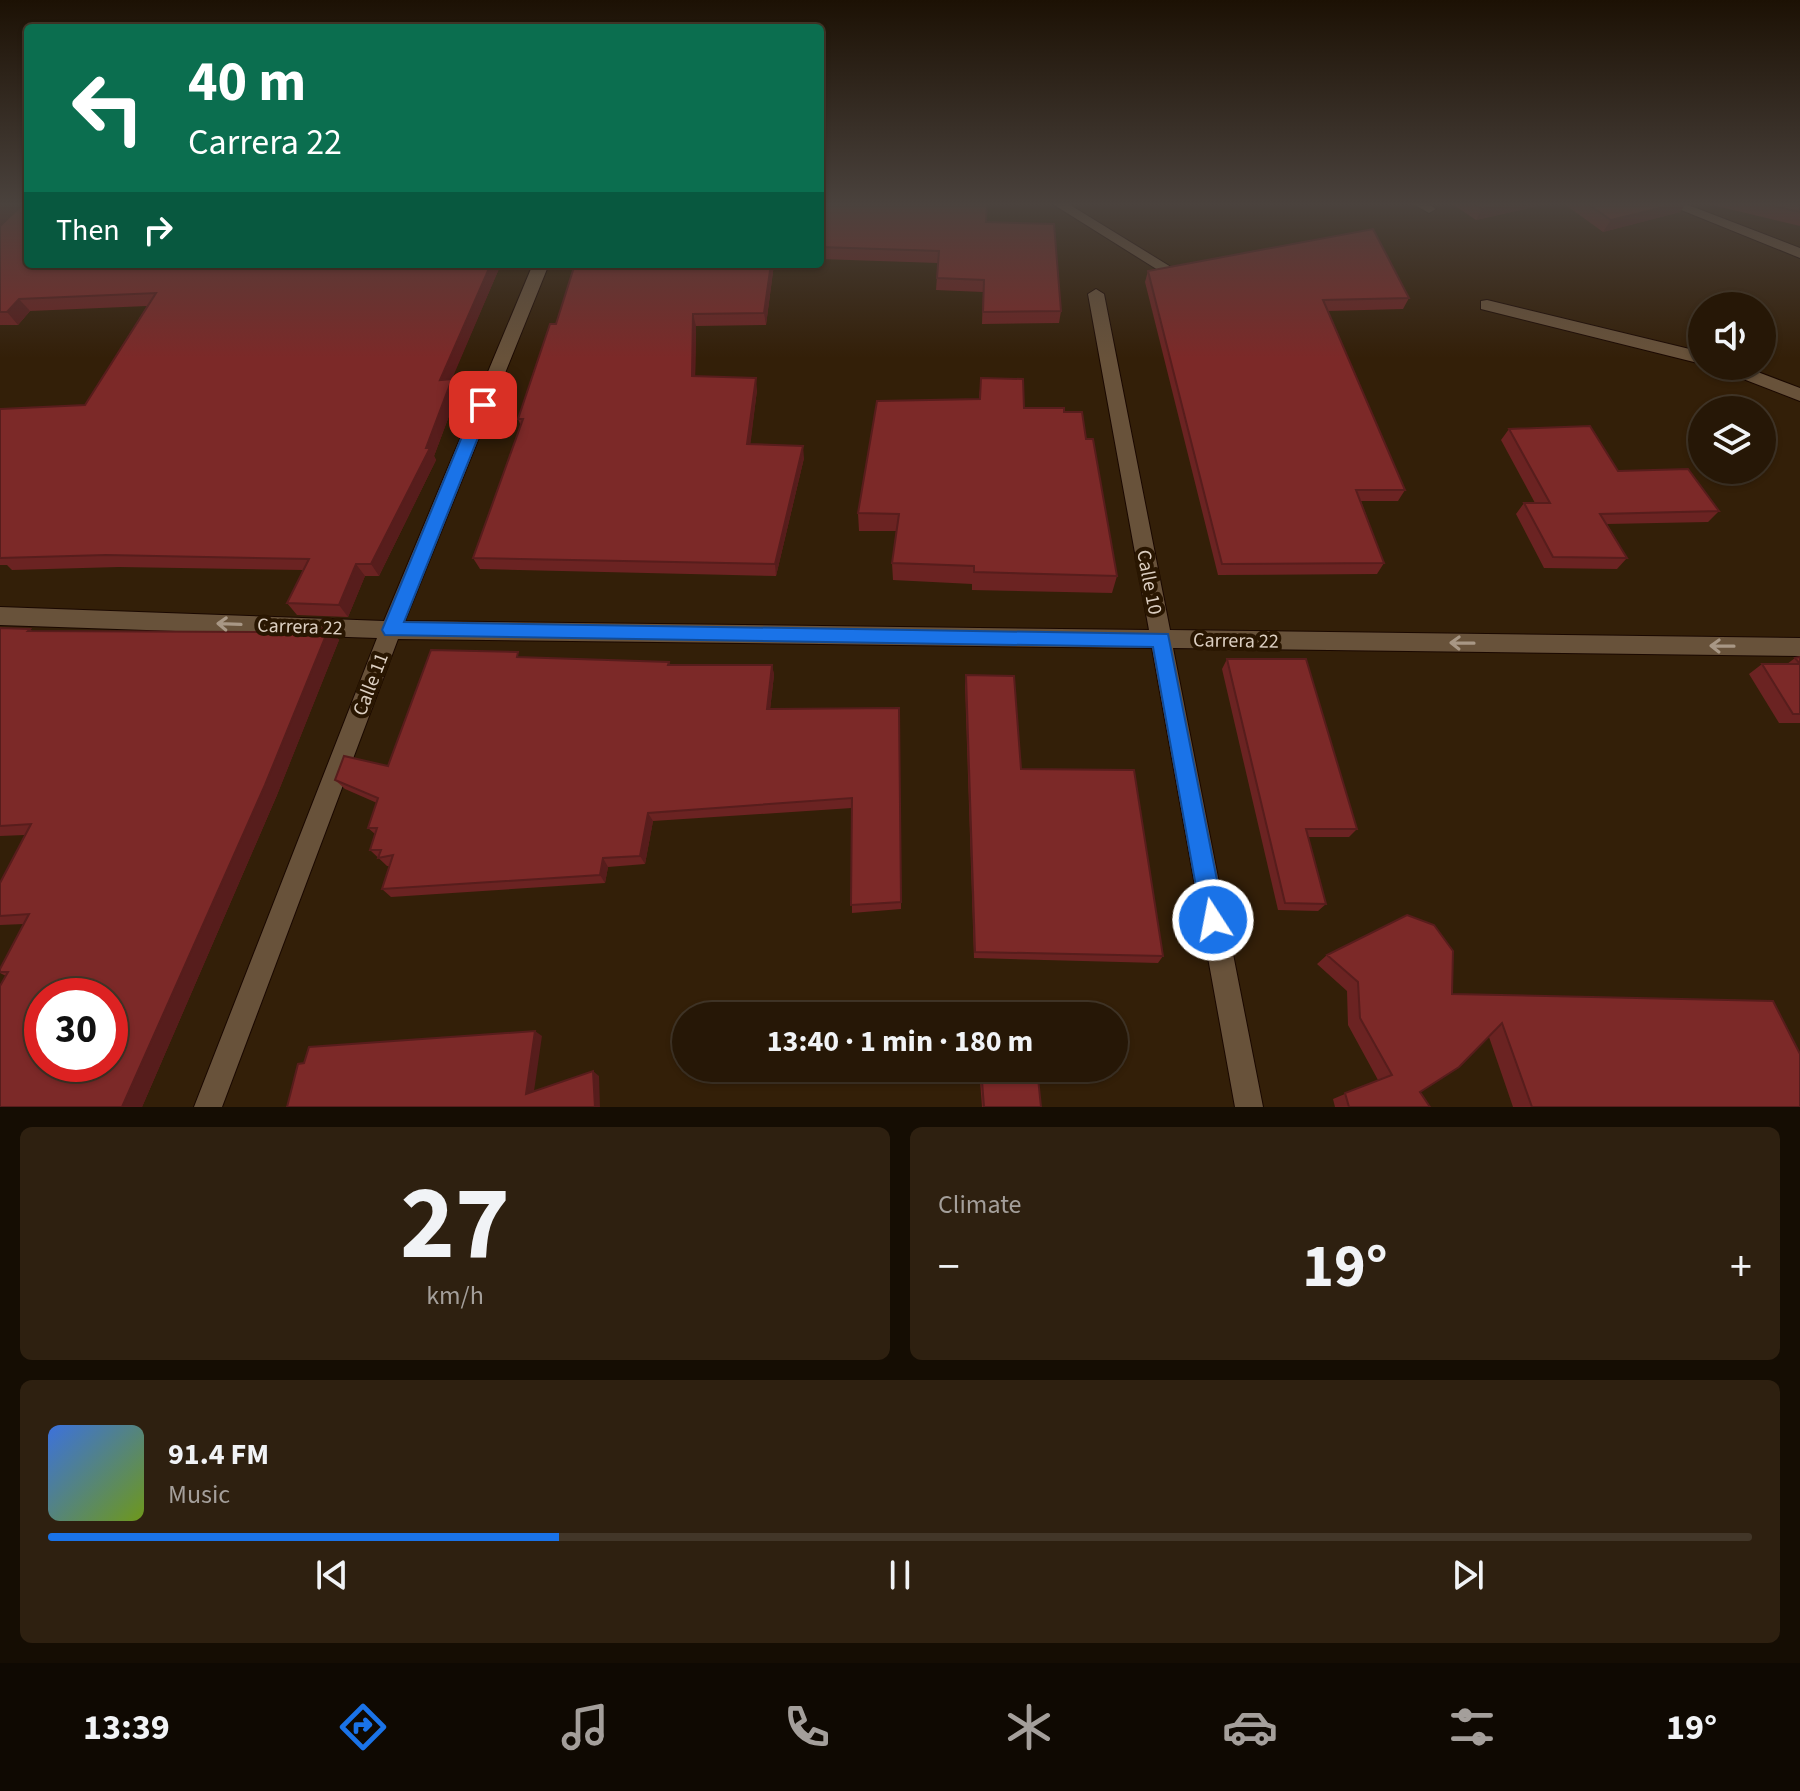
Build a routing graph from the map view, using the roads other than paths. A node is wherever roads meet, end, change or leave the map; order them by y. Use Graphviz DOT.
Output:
graph roads {
  1 [pos="1143,255"];
  2 [pos="1163,267"];
  3 [pos="539,268"];
  4 [pos="1096,294"];
  5 [pos="1487,305"];
  6 [pos="1688,355"];
  7 [pos="1762,380"];
  8 [pos="1800,395"];
  9 [pos="0,616"];
  10 [pos="391,630"];
  11 [pos="1161,639"];
  12 [pos="1800,647"];
  13 [pos="208,1107"];
  14 [pos="1249,1107"];
  1 -- 2 [label="street"];
  3 -- 10 [label="street, Calle 11"];
  4 -- 11 [label="street, Calle 10"];
  5 -- 6 [label="street"];
  7 -- 8 [label="street"];
  10 -- 9 [label="street, Carrera 22, one-way"];
  10 -- 11 [label="street, Carrera 22"];
  10 -- 13 [label="street, Calle 11"];
  12 -- 11 [label="street, Carrera 22, one-way"];
  11 -- 14 [label="street, Calle 10"];
}
